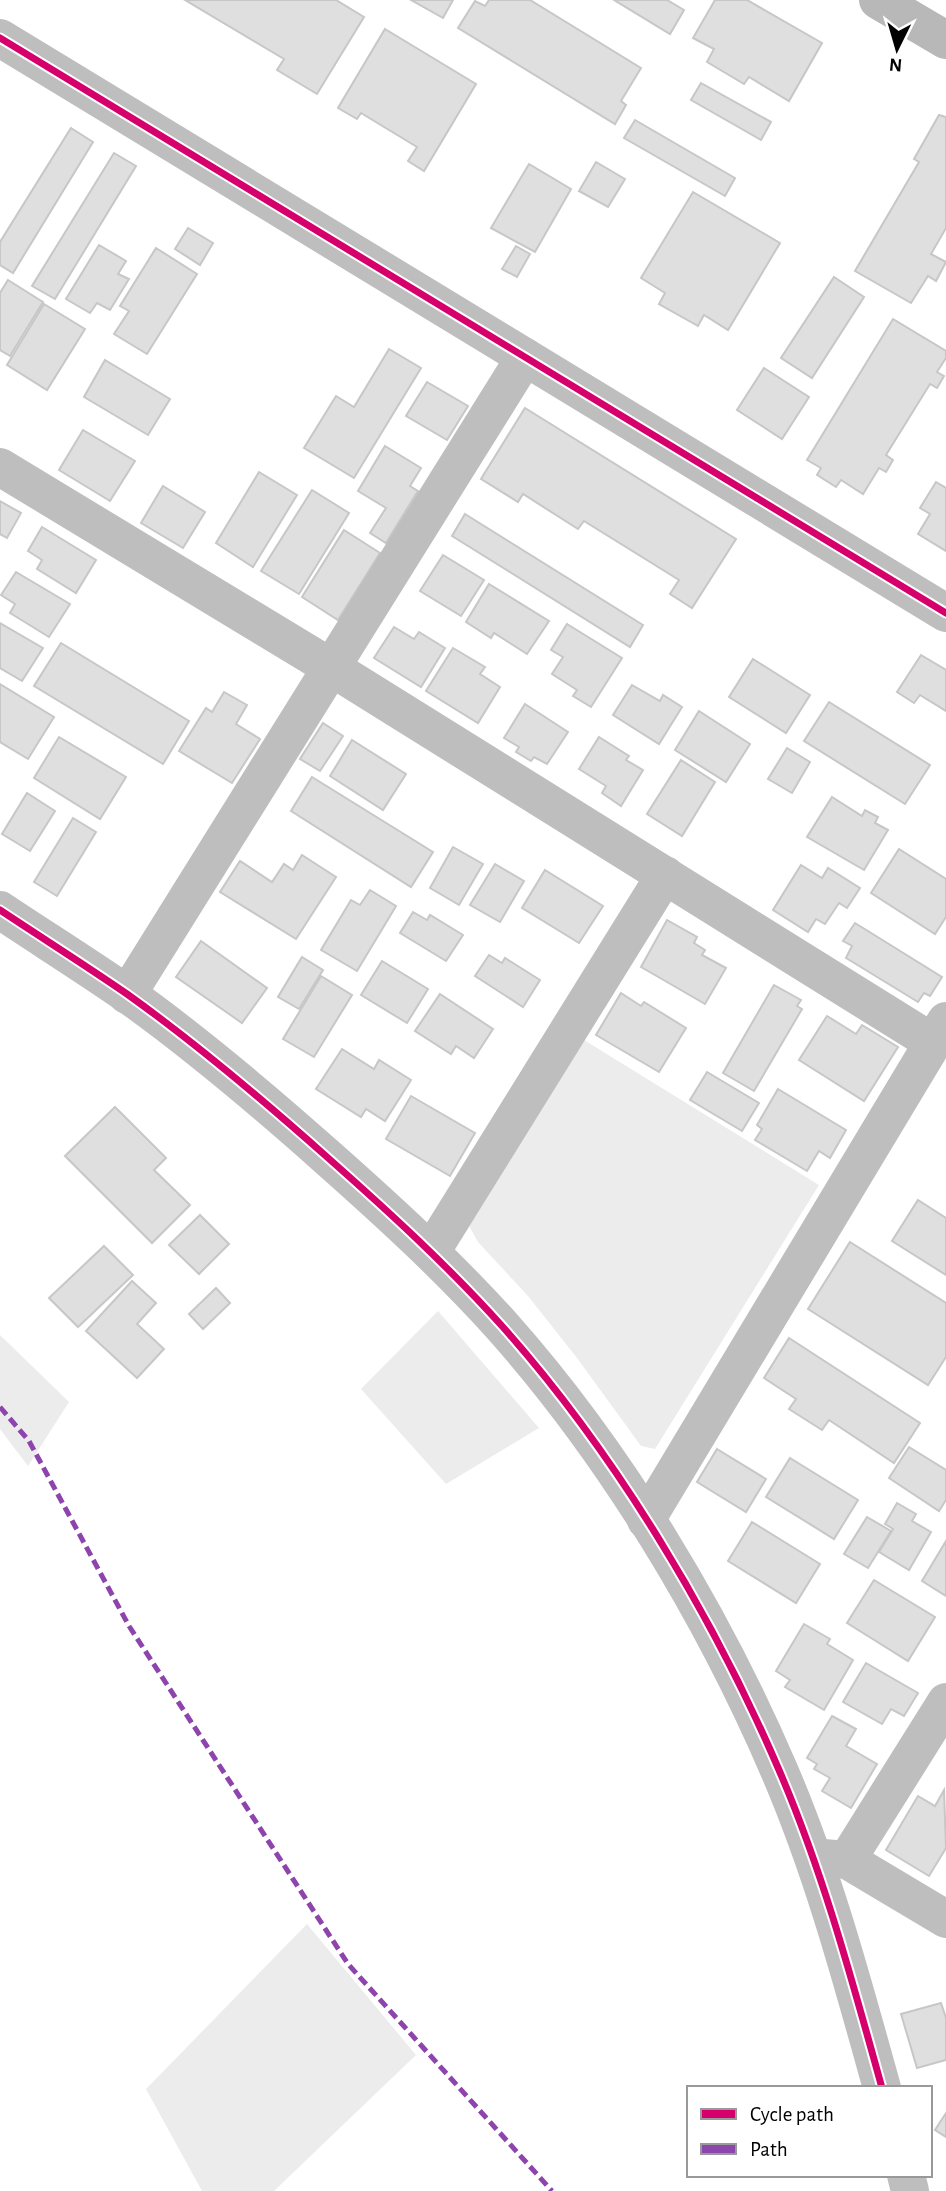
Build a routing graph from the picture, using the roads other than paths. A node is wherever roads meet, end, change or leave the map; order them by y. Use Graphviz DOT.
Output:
graph roads {
  1 [pos="878,0"];
  2 [pos="0,38"];
  3 [pos="946,40"];
  4 [pos="525,357"];
  5 [pos="0,467"];
  6 [pos="946,612"];
  7 [pos="332,668"];
  8 [pos="665,875"];
  9 [pos="0,910"];
  10 [pos="127,995"];
  11 [pos="939,1032"];
  12 [pos="431,1252"];
  13 [pos="646,1520"];
  14 [pos="946,1702"];
  15 [pos="831,1859"];
  16 [pos="946,1919"];
  17 [pos="881,2086"];
  1 -- 3 [label="main road"];
  2 -- 4 [label="street"];
  4 -- 6 [label="street"];
  4 -- 7 [label="street"];
  5 -- 7 [label="street"];
  7 -- 8 [label="street"];
  7 -- 10 [label="street"];
  8 -- 11 [label="street"];
  8 -- 12 [label="street"];
  9 -- 10 [label="street"];
  10 -- 12 [label="street"];
  11 -- 13 [label="street"];
  12 -- 13 [label="street"];
  13 -- 15 [label="street"];
  14 -- 15 [label="street"];
  15 -- 16 [label="street"];
  15 -- 17 [label="street"];
}
